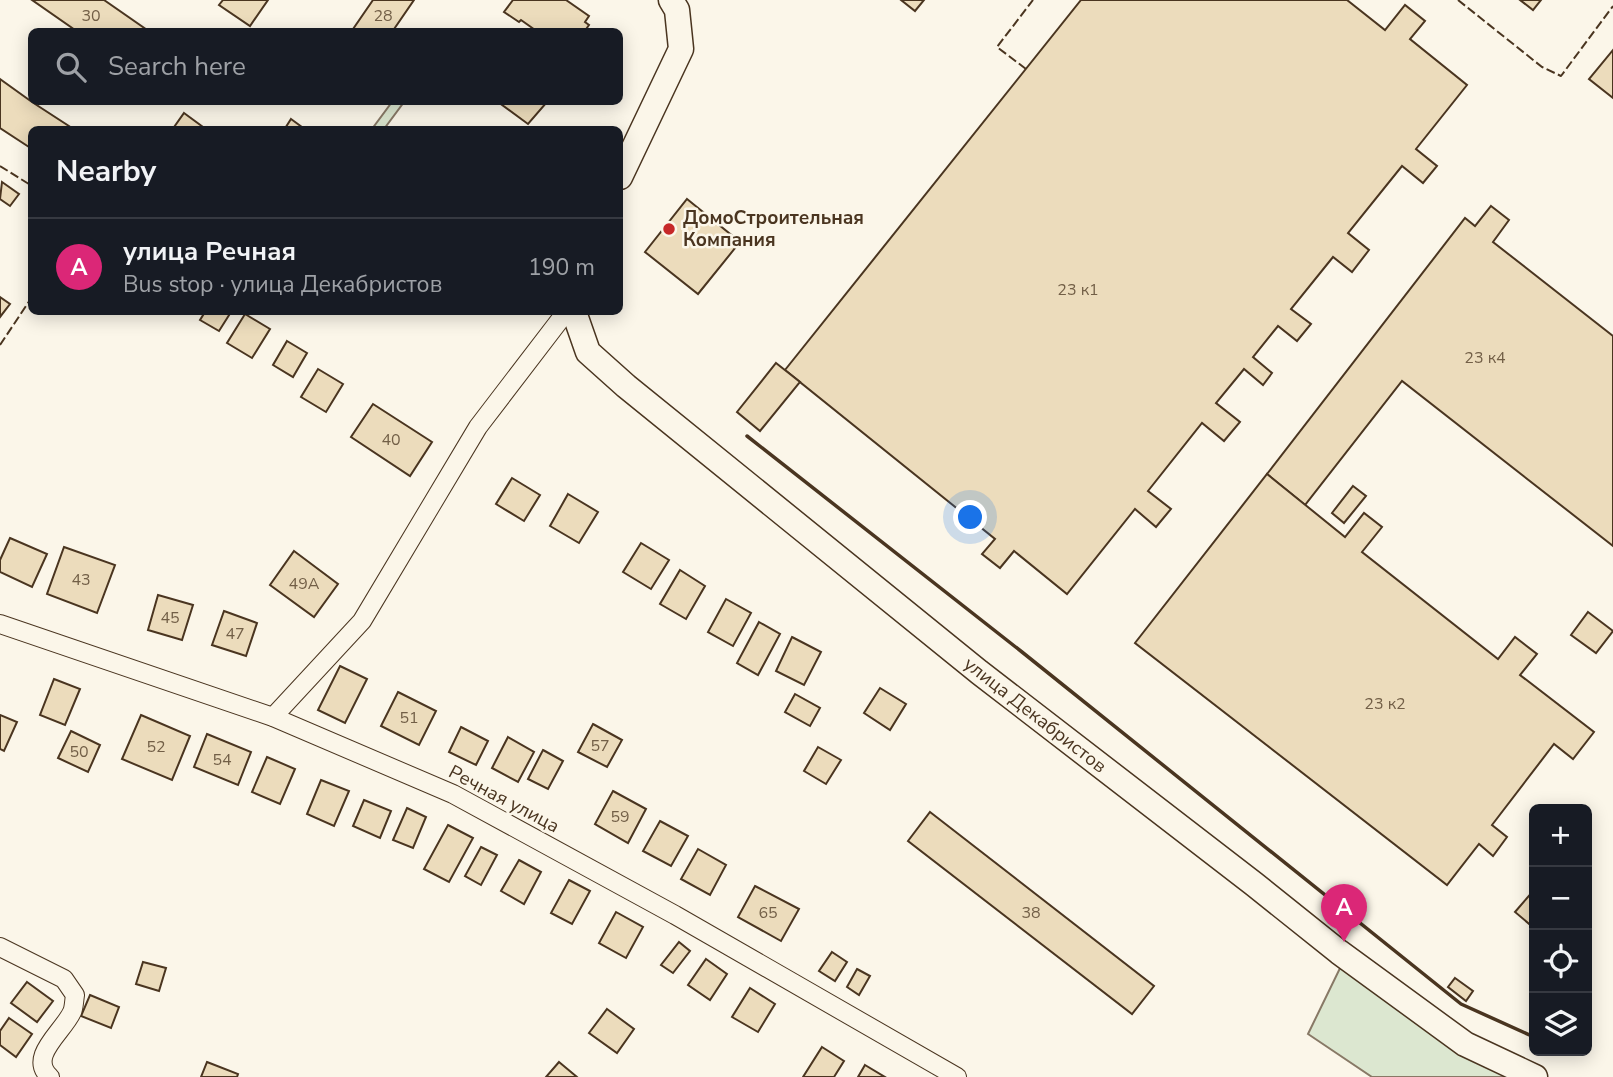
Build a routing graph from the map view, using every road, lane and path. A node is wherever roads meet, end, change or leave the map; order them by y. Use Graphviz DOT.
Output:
graph roads {
  1 [pos="671,0"];
  2 [pos="623,171"];
  3 [pos="564,315"];
  4 [pos="575,315"];
  5 [pos="2,630"];
  6 [pos="273,717"];
  7 [pos="0,947"];
  8 [pos="50,1077"];
  9 [pos="957,1077"];
  10 [pos="1535,1077"];
  1 -- 2 [label="street"];
  3 -- 6 [label="street"];
  4 -- 10 [label="street, улица Декабристов"];
  5 -- 6 [label="street, Речная улица"];
  6 -- 9 [label="street, Речная улица"];
  7 -- 8 [label="street"];
}
